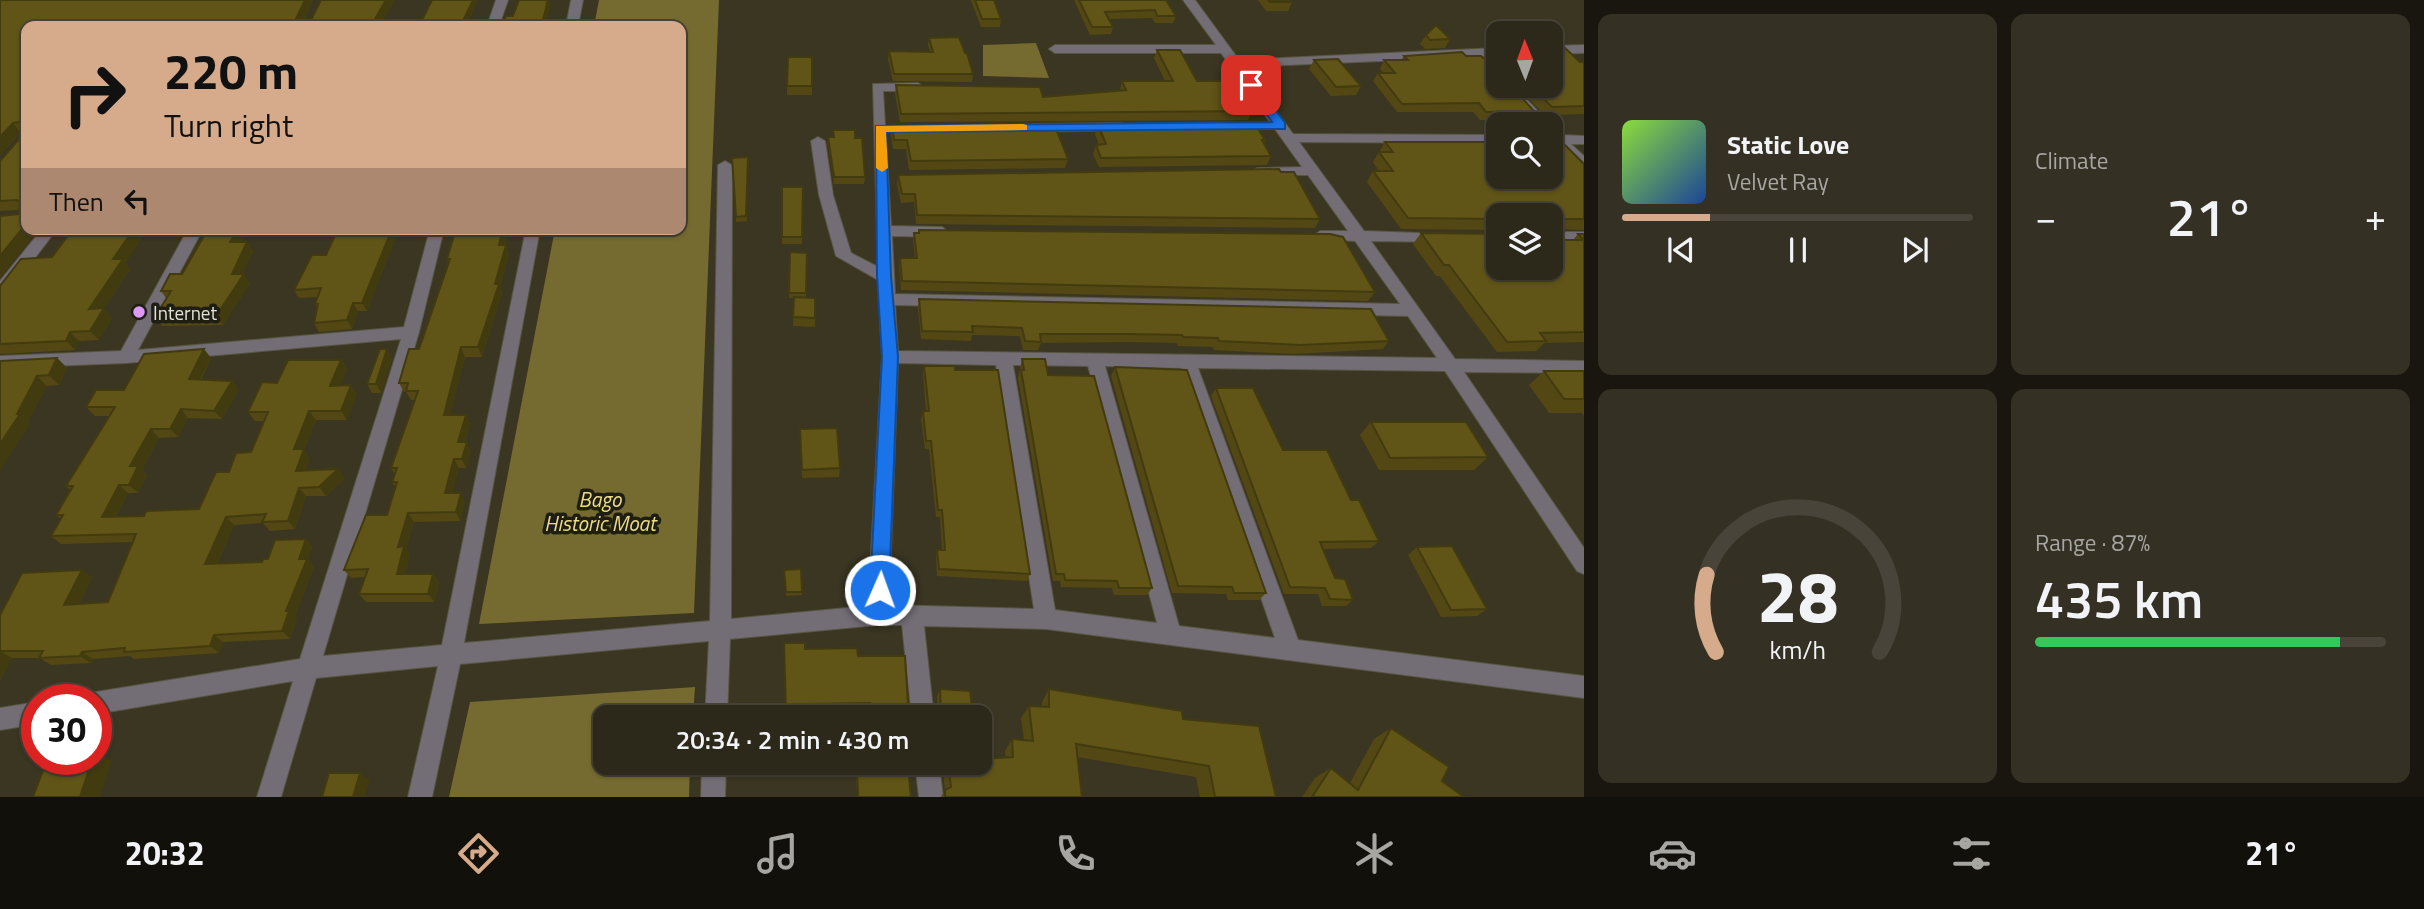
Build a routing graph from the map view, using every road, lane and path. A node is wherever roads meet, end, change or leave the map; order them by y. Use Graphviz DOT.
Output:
graph roads {
  1 [pos="502,0"];
  2 [pos="577,0"];
  3 [pos="1189,0"];
  4 [pos="495,21"];
  5 [pos="573,21"];
  6 [pos="1055,49"];
  7 [pos="1226,49"];
  8 [pos="1584,49"];
  9 [pos="1563,50"];
  10 [pos="1475,53"];
  11 [pos="1486,53"];
  12 [pos="1237,64"];
  13 [pos="1486,65"];
  14 [pos="931,88"];
  15 [pos="1519,98"];
  16 [pos="1532,112"];
  17 [pos="1129,127"];
  18 [pos="1018,128"];
  19 [pos="1279,130"];
  20 [pos="1563,138"];
  21 [pos="1486,139"];
  22 [pos="1584,140"];
  23 [pos="818,141"];
  24 [pos="1563,145"];
  25 [pos="1584,163"];
  26 [pos="724,165"];
  27 [pos="1313,171"];
  28 [pos="1243,172"];
  29 [pos="884,231"];
  30 [pos="952,232"];
  31 [pos="45,235"];
  32 [pos="192,235"];
  33 [pos="435,235"];
  34 [pos="532,235"];
  35 [pos="1307,236"];
  36 [pos="1361,237"];
  37 [pos="1457,237"];
  38 [pos="1563,237"];
  39 [pos="1584,237"];
  40 [pos="884,276"];
  41 [pos="0,292"];
  42 [pos="886,299"];
  43 [pos="1413,310"];
  44 [pos="411,332"];
  45 [pos="126,357"];
  46 [pos="890,357"];
  47 [pos="1004,359"];
  48 [pos="1095,360"];
  49 [pos="1187,361"];
  50 [pos="0,362"];
  51 [pos="1452,367"];
  52 [pos="1584,367"];
  53 [pos="1584,565"];
  54 [pos="878,615"];
  55 [pos="912,616"];
  56 [pos="1046,619"];
  57 [pos="720,630"];
  58 [pos="1171,635"];
  59 [pos="1290,649"];
  60 [pos="451,656"];
  61 [pos="309,668"];
  62 [pos="1584,687"];
  63 [pos="112,700"];
  64 [pos="717,705"];
  65 [pos="922,705"];
  66 [pos="21,716"];
  67 [pos="0,719"];
  68 [pos="714,775"];
  69 [pos="928,775"];
  70 [pos="269,797"];
  71 [pos="420,797"];
  72 [pos="713,797"];
  73 [pos="931,797"];
  1 -- 4 [label="street"];
  2 -- 5 [label="street"];
  3 -- 7 [label="street"];
  6 -- 7 [label="street"];
  7 -- 12 [label="street"];
  8 -- 9 [label="street"];
  10 -- 11 [label="street"];
  10 -- 12 [label="street"];
  10 -- 13 [label="street"];
  12 -- 19 [label="street"];
  14 -- 29 [label="street"];
  15 -- 16 [label="street"];
  17 -- 18 [label="street"];
  19 -- 21 [label="street"];
  19 -- 27 [label="street"];
  20 -- 22 [label="street"];
  23 -- 40 [label="street"];
  24 -- 25 [label="street"];
  26 -- 57 [label="street"];
  27 -- 28 [label="street"];
  27 -- 36 [label="street"];
  29 -- 30 [label="street"];
  29 -- 40 [label="street"];
  31 -- 41 [label="street"];
  32 -- 45 [label="street"];
  33 -- 44 [label="street"];
  34 -- 60 [label="street"];
  35 -- 36 [label="street"];
  36 -- 37 [label="street"];
  36 -- 43 [label="street"];
  38 -- 39 [label="street"];
  40 -- 42 [label="street"];
  42 -- 43 [label="street"];
  42 -- 46 [label="street"];
  43 -- 51 [label="street"];
  44 -- 45 [label="street"];
  44 -- 61 [label="street"];
  45 -- 50 [label="street"];
  46 -- 47 [label="street"];
  46 -- 54 [label="street"];
  47 -- 48 [label="street"];
  47 -- 56 [label="street"];
  48 -- 49 [label="street"];
  48 -- 58 [label="street"];
  49 -- 51 [label="street"];
  49 -- 59 [label="street"];
  51 -- 52 [label="street"];
  51 -- 53 [label="street"];
  54 -- 55 [label="street"];
  54 -- 57 [label="street"];
  55 -- 56 [label="street"];
  55 -- 65 [label="street"];
  56 -- 58 [label="street"];
  57 -- 60 [label="street"];
  57 -- 64 [label="street"];
  58 -- 59 [label="street"];
  59 -- 62 [label="street"];
  60 -- 61 [label="street"];
  60 -- 71 [label="street"];
  61 -- 63 [label="street"];
  61 -- 70 [label="street"];
  66 -- 67 [label="street"];
  68 -- 72 [label="street"];
  69 -- 73 [label="street"];
}
